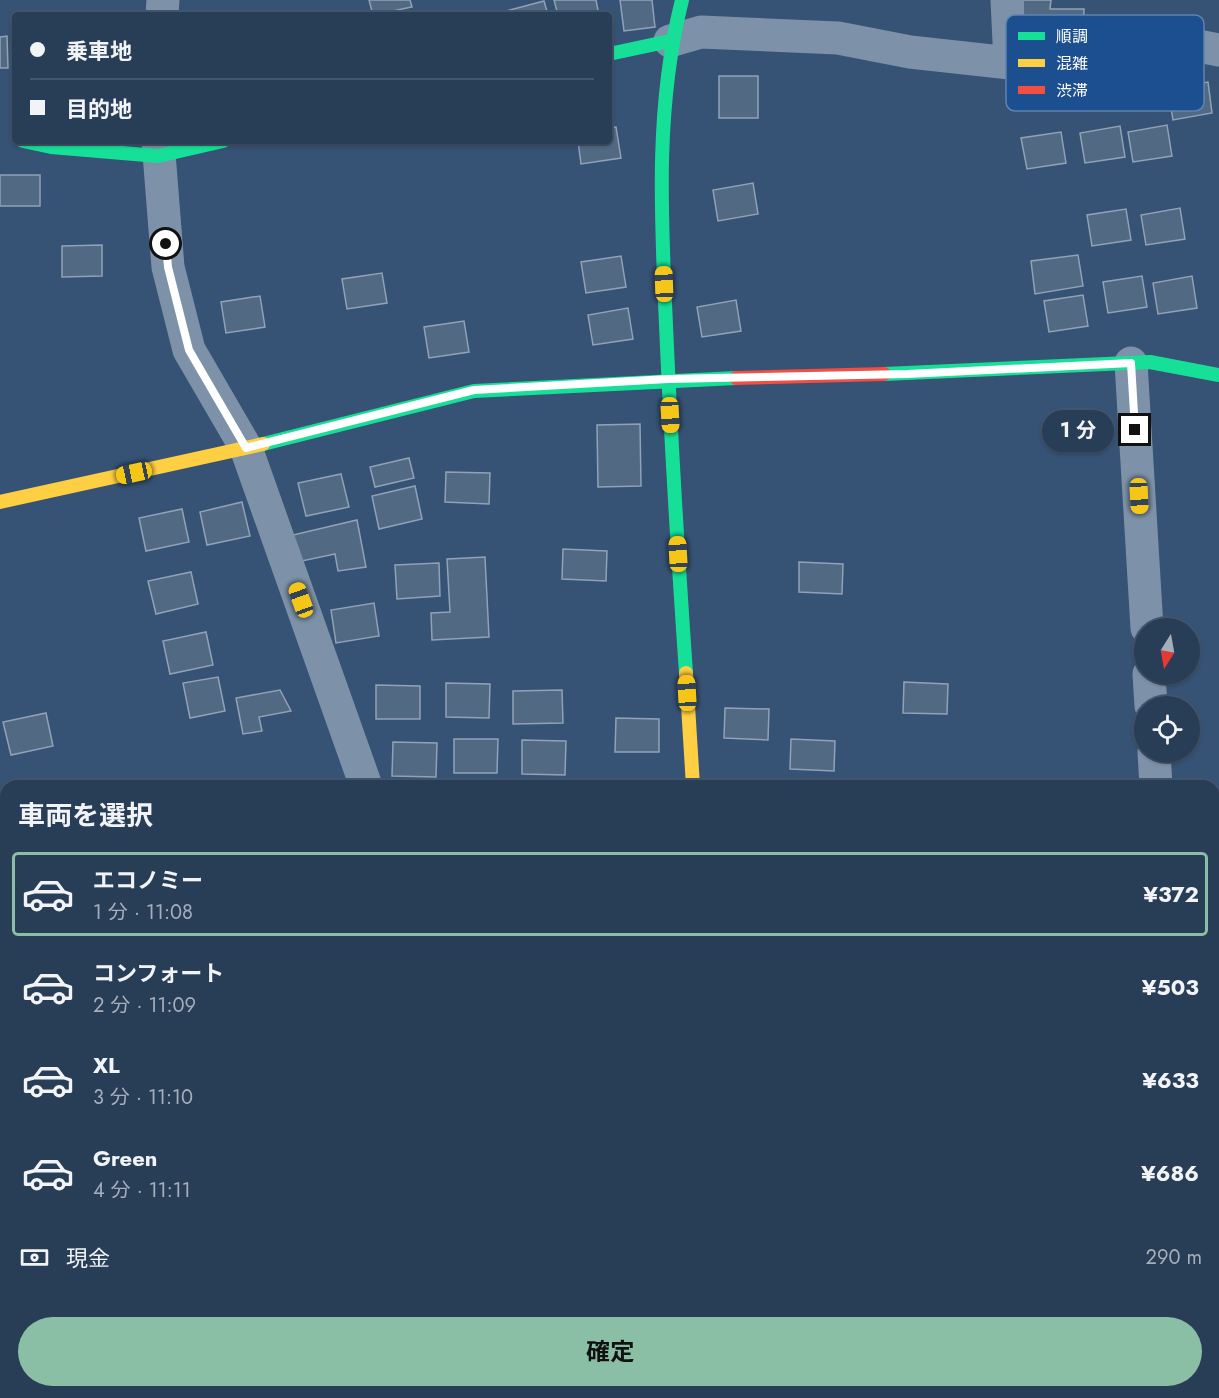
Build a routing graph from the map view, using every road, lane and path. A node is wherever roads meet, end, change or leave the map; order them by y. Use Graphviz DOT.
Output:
graph roads {
  1 [pos="682,0"];
  2 [pos="1007,0"];
  3 [pos="1008,15"];
  4 [pos="670,41"];
  5 [pos="1204,47"];
  6 [pos="1219,50"];
  7 [pos="612,53"];
  8 [pos="1006,63"];
  9 [pos="36,144"];
  10 [pos="195,144"];
  11 [pos="158,148"];
  12 [pos="1131,363"];
  13 [pos="1219,375"];
  14 [pos="668,379"];
  15 [pos="246,448"];
  16 [pos="0,502"];
  17 [pos="1146,618"];
  18 [pos="1155,762"];
  19 [pos="365,780"];
  20 [pos="693,780"];
  21 [pos="1156,780"];
  1 -- 4 [label="street"];
  2 -- 3 [label="street"];
  4 -- 7 [label="street"];
  4 -- 8 [label="street"];
  4 -- 14 [label="street"];
  5 -- 6 [label="street"];
  9 -- 11 [label="street"];
  10 -- 11 [label="street"];
  11 -- 15 [label="street"];
  12 -- 13 [label="street"];
  12 -- 14 [label="street"];
  12 -- 17 [label="street"];
  14 -- 15 [label="street"];
  14 -- 20 [label="street"];
  15 -- 16 [label="street"];
  15 -- 19 [label="street"];
  18 -- 21 [label="street"];
}
